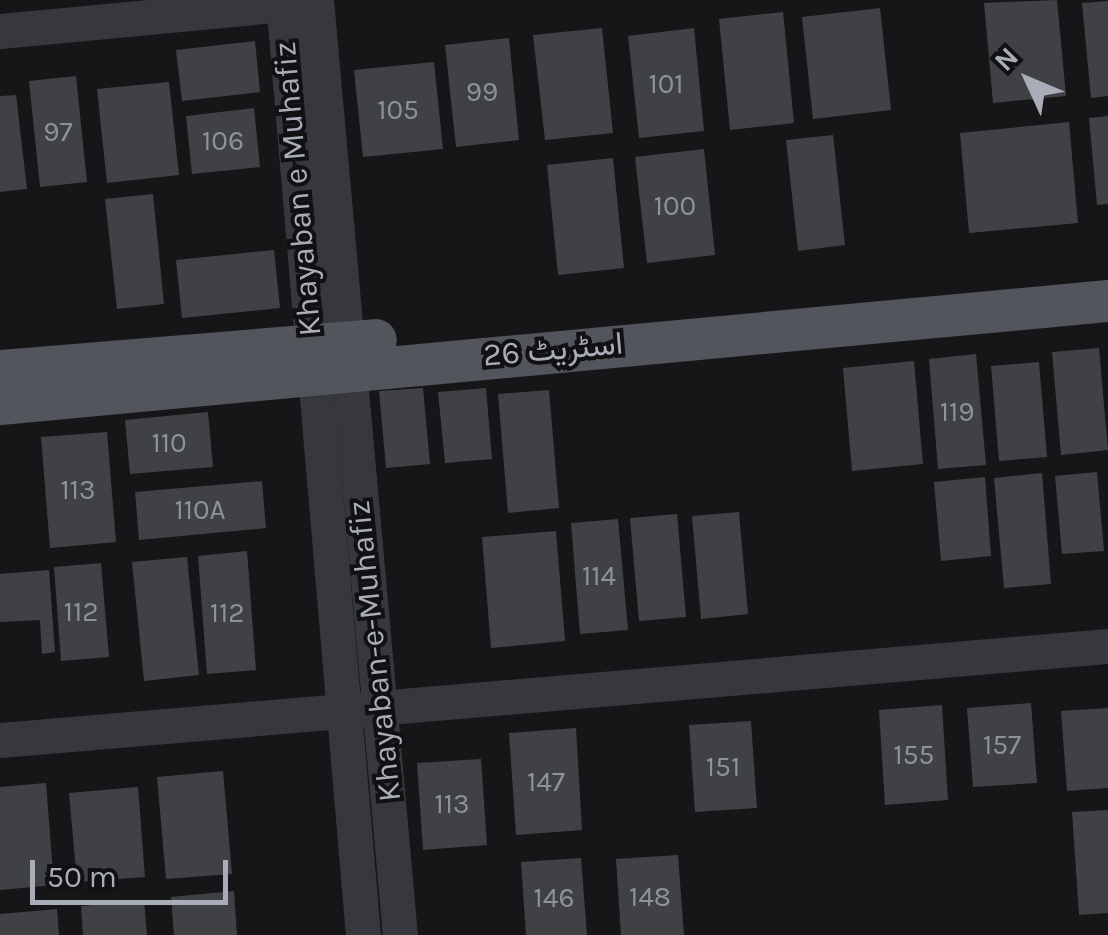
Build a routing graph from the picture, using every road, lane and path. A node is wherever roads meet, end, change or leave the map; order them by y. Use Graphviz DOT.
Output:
graph roads {
  1 [pos="327,0"];
  2 [pos="300,1"];
  3 [pos="0,31"];
  4 [pos="1108,272"];
  5 [pos="1108,302"];
  6 [pos="328,358"];
  7 [pos="0,371"];
  8 [pos="0,404"];
  9 [pos="1108,646"];
  10 [pos="386,707"];
  11 [pos="344,710"];
  12 [pos="0,740"];
  13 [pos="363,935"];
  14 [pos="400,935"];
  1 -- 2 [label="street"];
  2 -- 3 [label="street"];
  2 -- 6 [label="street, Khayaban e Muhafiz"];
  4 -- 6 [label="main road, اسٹریٹ 26"];
  5 -- 6 [label="main road, اسٹریٹ 26"];
  6 -- 7 [label="main road, اسٹریٹ 26"];
  6 -- 8 [label="main road, اسٹریٹ 26"];
  6 -- 10 [label="street, Khayaban-e-Muhafiz"];
  6 -- 11 [label="street, Khayaban-e-Muhafiz"];
  9 -- 10 [label="street"];
  10 -- 11 [label="street"];
  10 -- 14 [label="street, Khayaban-e-Muhafiz"];
  11 -- 12 [label="street"];
  11 -- 13 [label="street, Khayaban-e-Muhafiz"];
}
